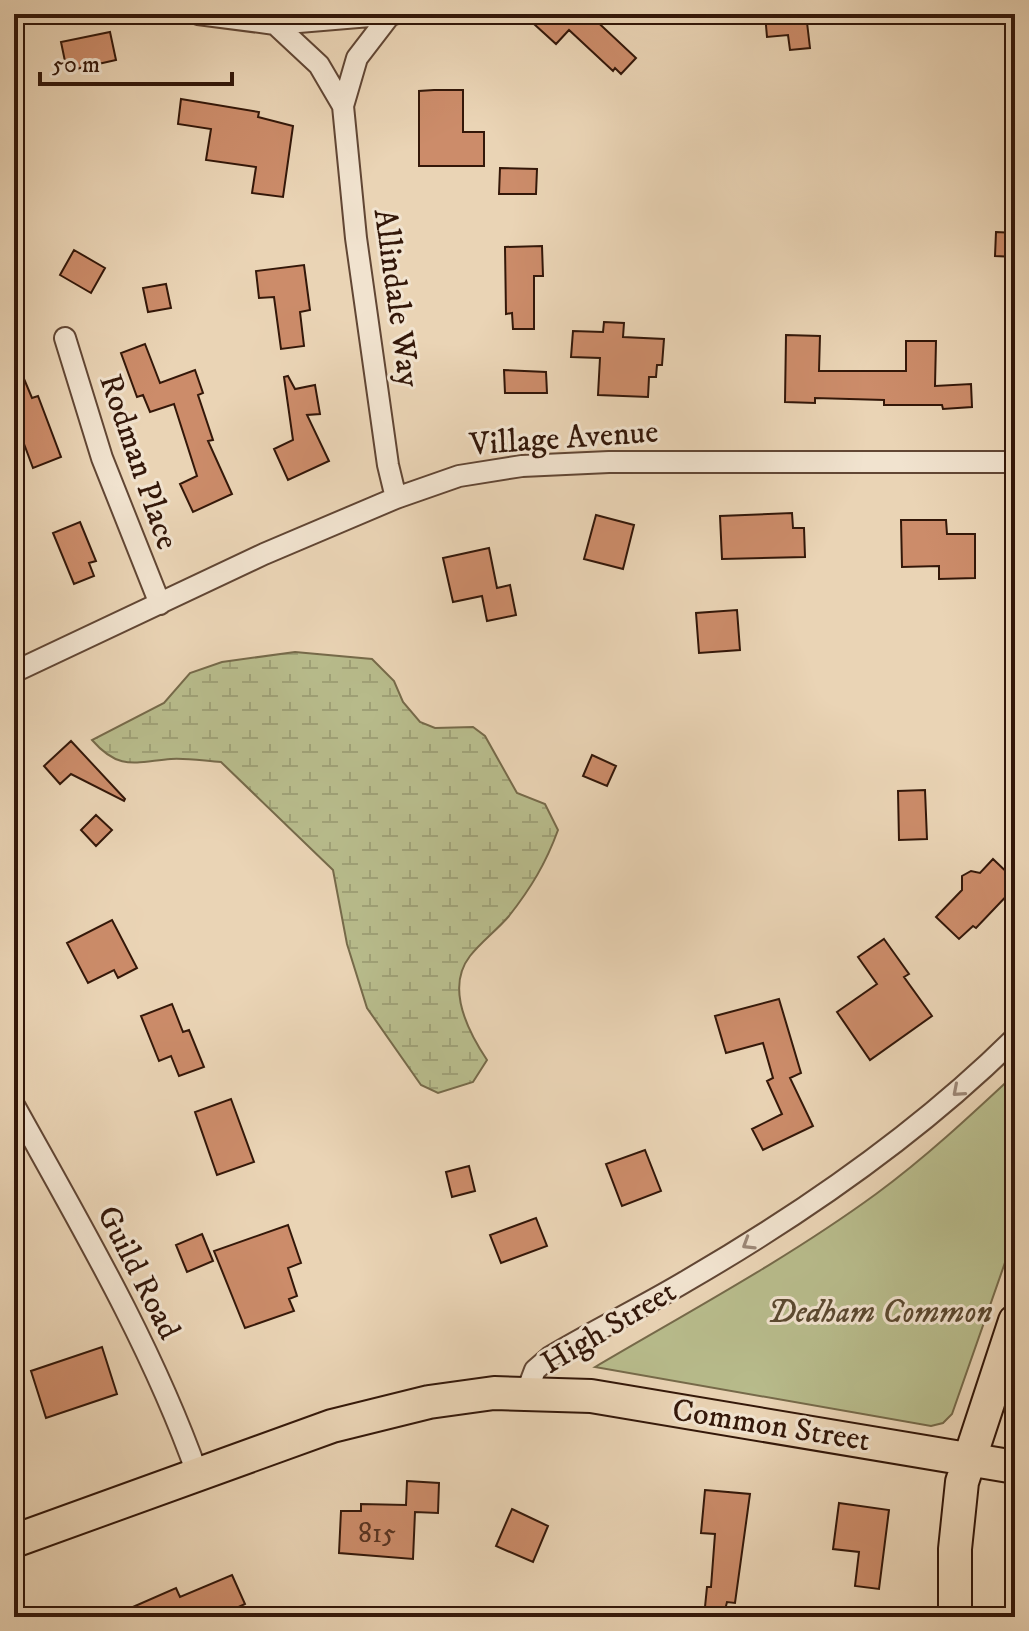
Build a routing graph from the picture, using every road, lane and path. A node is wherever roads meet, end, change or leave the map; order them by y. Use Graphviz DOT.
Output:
graph roads {
  1 [pos="198,14"];
  2 [pos="392,14"];
  3 [pos="275,24"];
  4 [pos="343,106"];
  5 [pos="65,338"];
  6 [pos="1015,462"];
  7 [pos="396,498"];
  8 [pos="160,604"];
  9 [pos="14,672"];
  10 [pos="1015,1038"];
  11 [pos="14,1105"];
  12 [pos="1015,1321"];
  13 [pos="527,1391"];
  14 [pos="968,1459"];
  15 [pos="1015,1467"];
  16 [pos="197,1473"];
  17 [pos="14,1541"];
  18 [pos="955,1617"];
  1 -- 3 [label="street"];
  2 -- 3 [label="street"];
  2 -- 4 [label="street, Allindale Way"];
  3 -- 4 [label="street, Allindale Way"];
  4 -- 7 [label="street, Allindale Way"];
  5 -- 8 [label="street, Rodman Place"];
  6 -- 7 [label="street, Village Avenue"];
  7 -- 8 [label="street, Village Avenue"];
  8 -- 9 [label="street, Village Avenue"];
  10 -- 13 [label="street, High Street, one-way"];
  11 -- 16 [label="street, Guild Road"];
  12 -- 14 [label="main road"];
  13 -- 14 [label="main road, Common Street"];
  13 -- 16 [label="main road, High Street"];
  14 -- 15 [label="main road, Common Street"];
  14 -- 18 [label="main road"];
  16 -- 17 [label="main road, High Street"];
}
